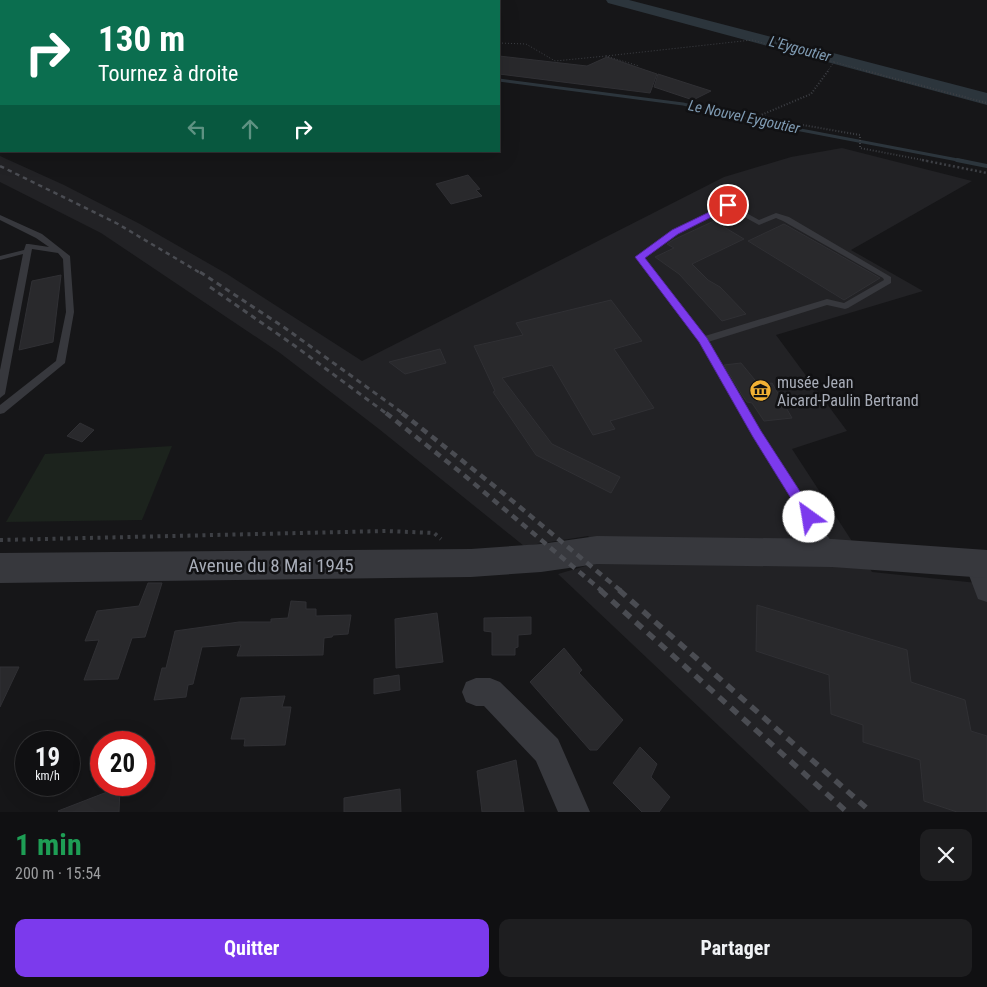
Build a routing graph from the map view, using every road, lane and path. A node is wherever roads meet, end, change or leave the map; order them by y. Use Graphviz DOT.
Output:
graph roads {
  1 [pos="500,43"];
  2 [pos="606,56"];
  3 [pos="834,62"];
  4 [pos="639,66"];
  5 [pos="987,103"];
  6 [pos="987,173"];
  7 [pos="0,217"];
  8 [pos="28,251"];
  9 [pos="60,252"];
  10 [pos="0,258"];
  11 [pos="703,340"];
  12 [pos="0,394"];
  13 [pos="0,410"];
  14 [pos="0,540"];
  15 [pos="832,553"];
  16 [pos="471,563"];
  17 [pos="981,563"];
  18 [pos="0,568"];
  19 [pos="987,590"];
  20 [pos="476,692"];
  21 [pos="574,812"];
  1 -- 2 [label="path"];
  2 -- 3 [label="path"];
  2 -- 4 [label="path"];
  3 -- 5 [label="path"];
  3 -- 6 [label="path"];
  7 -- 9 [label="lane"];
  8 -- 9 [label="lane"];
  8 -- 10 [label="lane"];
  8 -- 12 [label="lane"];
  9 -- 13 [label="lane"];
  11 -- 11 [label="lane"];
  11 -- 15 [label="lane"];
  14 -- 16 [label="path"];
  15 -- 16 [label="street, Avenue du 8 Mai 1945"];
  15 -- 17 [label="street"];
  16 -- 18 [label="street, Avenue du 8 Mai 1945"];
  17 -- 19 [label="street"];
  20 -- 21 [label="street"];
}
